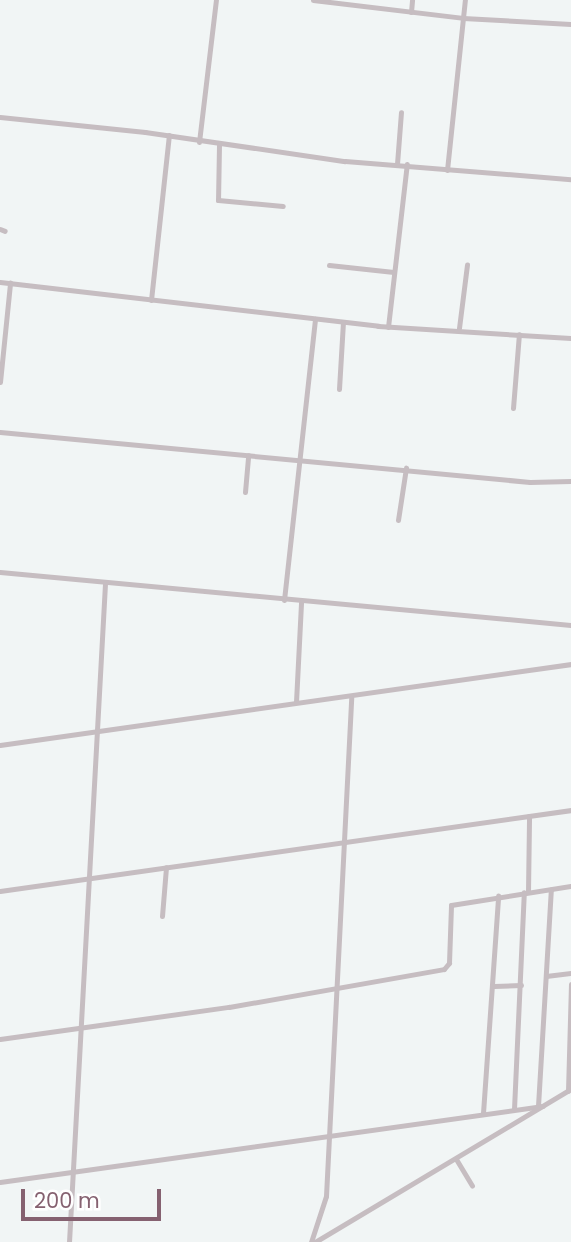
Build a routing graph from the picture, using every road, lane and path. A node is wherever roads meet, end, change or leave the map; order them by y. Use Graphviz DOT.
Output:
graph roads {
  1 [pos="216,0"];
  2 [pos="313,0"];
  3 [pos="412,0"];
  4 [pos="465,0"];
  5 [pos="411,12"];
  6 [pos="463,18"];
  7 [pos="571,24"];
  8 [pos="401,112"];
  9 [pos="0,117"];
  10 [pos="169,135"];
  11 [pos="199,142"];
  12 [pos="219,145"];
  13 [pos="397,164"];
  14 [pos="407,164"];
  15 [pos="447,170"];
  16 [pos="571,179"];
  17 [pos="283,206"];
  18 [pos="329,265"];
  19 [pos="467,265"];
  20 [pos="394,272"];
  21 [pos="0,282"];
  22 [pos="9,283"];
  23 [pos="151,300"];
  24 [pos="314,319"];
  25 [pos="343,322"];
  26 [pos="388,327"];
  27 [pos="459,328"];
  28 [pos="519,334"];
  29 [pos="571,338"];
  30 [pos="0,383"];
  31 [pos="339,389"];
  32 [pos="513,408"];
  33 [pos="0,432"];
  34 [pos="248,455"];
  35 [pos="300,460"];
  36 [pos="406,468"];
  37 [pos="571,481"];
  38 [pos="245,492"];
  39 [pos="398,520"];
  40 [pos="0,572"];
  41 [pos="105,584"];
  42 [pos="284,600"];
  43 [pos="301,602"];
  44 [pos="571,625"];
  45 [pos="571,664"];
  46 [pos="351,698"];
  47 [pos="296,702"];
  48 [pos="96,731"];
  49 [pos="0,745"];
  50 [pos="571,810"];
  51 [pos="529,816"];
  52 [pos="344,842"];
  53 [pos="166,867"];
  54 [pos="86,878"];
  55 [pos="571,886"];
  56 [pos="551,889"];
  57 [pos="0,891"];
  58 [pos="526,892"];
  59 [pos="498,896"];
  60 [pos="162,916"];
  61 [pos="571,973"];
  62 [pos="546,976"];
  63 [pos="571,984"];
  64 [pos="521,985"];
  65 [pos="494,986"];
  66 [pos="335,989"];
  67 [pos="80,1027"];
  68 [pos="0,1039"];
  69 [pos="569,1090"];
  70 [pos="540,1106"];
  71 [pos="514,1109"];
  72 [pos="483,1113"];
  73 [pos="329,1136"];
  74 [pos="456,1158"];
  75 [pos="73,1171"];
  76 [pos="0,1182"];
  77 [pos="472,1186"];
  78 [pos="69,1242"];
  79 [pos="313,1242"];
  1 -- 11 [label="street"];
  2 -- 5 [label="street"];
  3 -- 5 [label="street"];
  4 -- 6 [label="street"];
  5 -- 6 [label="street"];
  6 -- 7 [label="street"];
  6 -- 15 [label="street"];
  8 -- 13 [label="street"];
  9 -- 10 [label="street"];
  10 -- 11 [label="street"];
  10 -- 23 [label="street"];
  11 -- 12 [label="street"];
  12 -- 13 [label="street"];
  12 -- 17 [label="street"];
  13 -- 14 [label="street"];
  14 -- 15 [label="street"];
  14 -- 20 [label="street"];
  15 -- 16 [label="street"];
  18 -- 20 [label="street"];
  19 -- 27 [label="street"];
  20 -- 26 [label="street"];
  21 -- 22 [label="street"];
  22 -- 23 [label="street"];
  22 -- 30 [label="street"];
  23 -- 24 [label="street"];
  24 -- 25 [label="street"];
  24 -- 35 [label="street"];
  25 -- 26 [label="street"];
  25 -- 31 [label="street"];
  26 -- 27 [label="street"];
  27 -- 28 [label="street"];
  28 -- 29 [label="street"];
  28 -- 32 [label="street"];
  33 -- 34 [label="street"];
  34 -- 35 [label="street"];
  34 -- 38 [label="street"];
  35 -- 36 [label="street"];
  35 -- 42 [label="street"];
  36 -- 37 [label="street"];
  36 -- 39 [label="street"];
  40 -- 41 [label="street"];
  41 -- 42 [label="street"];
  41 -- 48 [label="street"];
  42 -- 43 [label="street"];
  43 -- 44 [label="street"];
  43 -- 47 [label="street"];
  45 -- 46 [label="street"];
  46 -- 47 [label="street"];
  46 -- 52 [label="street"];
  47 -- 48 [label="street"];
  48 -- 49 [label="street"];
  48 -- 54 [label="street"];
  50 -- 51 [label="street"];
  51 -- 52 [label="street"];
  51 -- 58 [label="street"];
  52 -- 53 [label="street"];
  52 -- 66 [label="street"];
  53 -- 54 [label="street"];
  53 -- 60 [label="street"];
  54 -- 57 [label="street"];
  54 -- 67 [label="street"];
  55 -- 56 [label="street"];
  56 -- 58 [label="street"];
  56 -- 62 [label="street"];
  58 -- 59 [label="street"];
  58 -- 64 [label="street"];
  59 -- 65 [label="street"];
  59 -- 66 [label="street"];
  61 -- 62 [label="street"];
  62 -- 70 [label="street"];
  63 -- 69 [label="street"];
  64 -- 65 [label="street"];
  64 -- 71 [label="street"];
  65 -- 72 [label="street"];
  66 -- 67 [label="street"];
  66 -- 73 [label="street"];
  67 -- 68 [label="street"];
  67 -- 75 [label="street"];
  69 -- 70 [label="street"];
  70 -- 71 [label="street"];
  70 -- 74 [label="street"];
  71 -- 72 [label="street"];
  72 -- 73 [label="street"];
  73 -- 75 [label="street"];
  73 -- 79 [label="street"];
  74 -- 77 [label="street"];
  74 -- 79 [label="street"];
  75 -- 76 [label="street"];
  75 -- 78 [label="street"];
}
